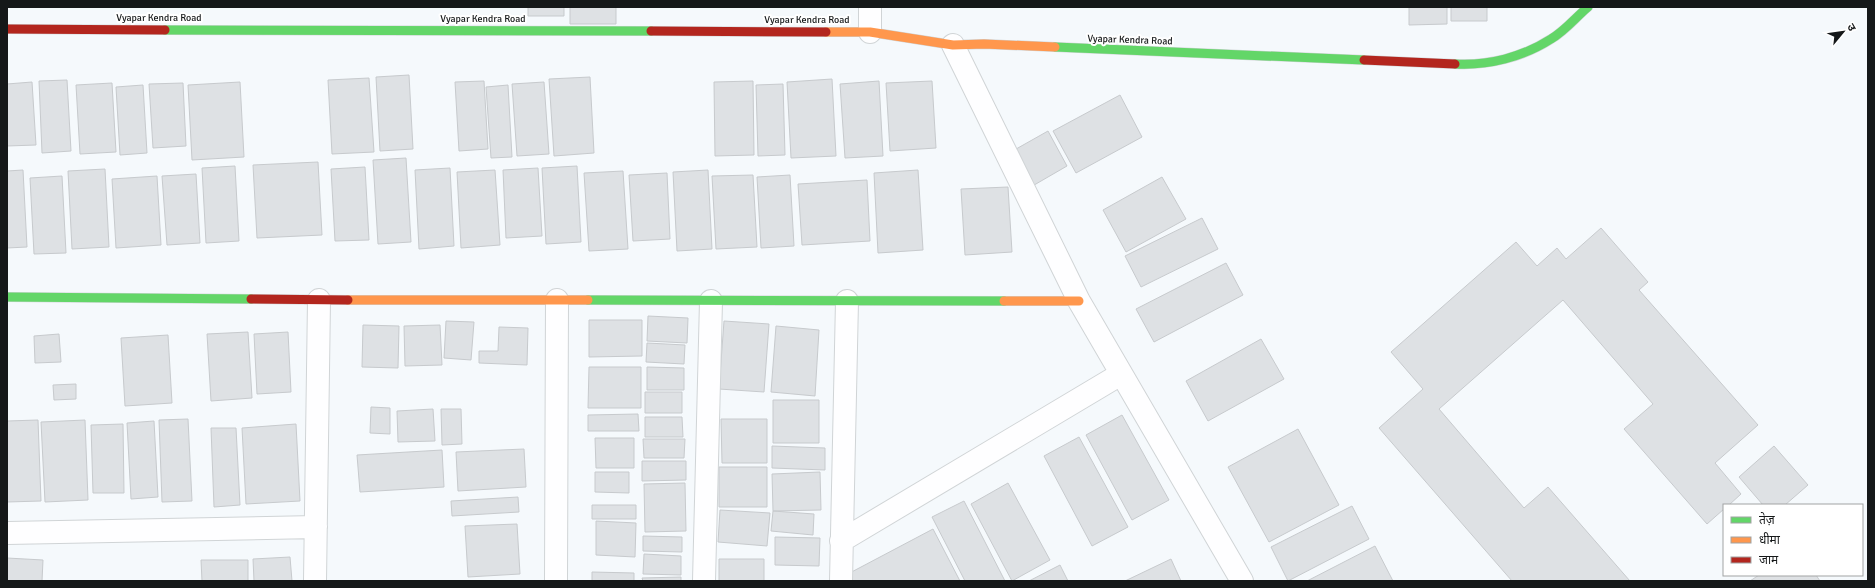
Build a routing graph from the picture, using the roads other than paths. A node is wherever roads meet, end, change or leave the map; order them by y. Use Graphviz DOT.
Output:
graph roads {
  1 [pos="870,7"];
  2 [pos="1588,7"];
  3 [pos="7,29"];
  4 [pos="870,32"];
  5 [pos="953,45"];
  6 [pos="7,297"];
  7 [pos="319,300"];
  8 [pos="557,300"];
  9 [pos="710,301"];
  10 [pos="847,301"];
  11 [pos="1079,301"];
  12 [pos="1121,374"];
  13 [pos="316,527"];
  14 [pos="7,533"];
  15 [pos="842,541"];
  16 [pos="316,581"];
  17 [pos="556,581"];
  18 [pos="704,581"];
  19 [pos="841,581"];
  20 [pos="1242,581"];
  1 -- 4 [label="street"];
  2 -- 5 [label="street, Vyapar Kendra Road"];
  3 -- 4 [label="street, Vyapar Kendra Road"];
  4 -- 5 [label="street, Vyapar Kendra Road"];
  5 -- 11 [label="street"];
  6 -- 7 [label="street"];
  7 -- 8 [label="street"];
  7 -- 13 [label="street"];
  8 -- 9 [label="street"];
  8 -- 17 [label="street"];
  9 -- 10 [label="street"];
  9 -- 18 [label="street"];
  10 -- 11 [label="street"];
  10 -- 15 [label="street"];
  11 -- 12 [label="street"];
  12 -- 15 [label="street"];
  12 -- 20 [label="street"];
  13 -- 14 [label="street"];
  13 -- 16 [label="street"];
  15 -- 19 [label="street"];
}
